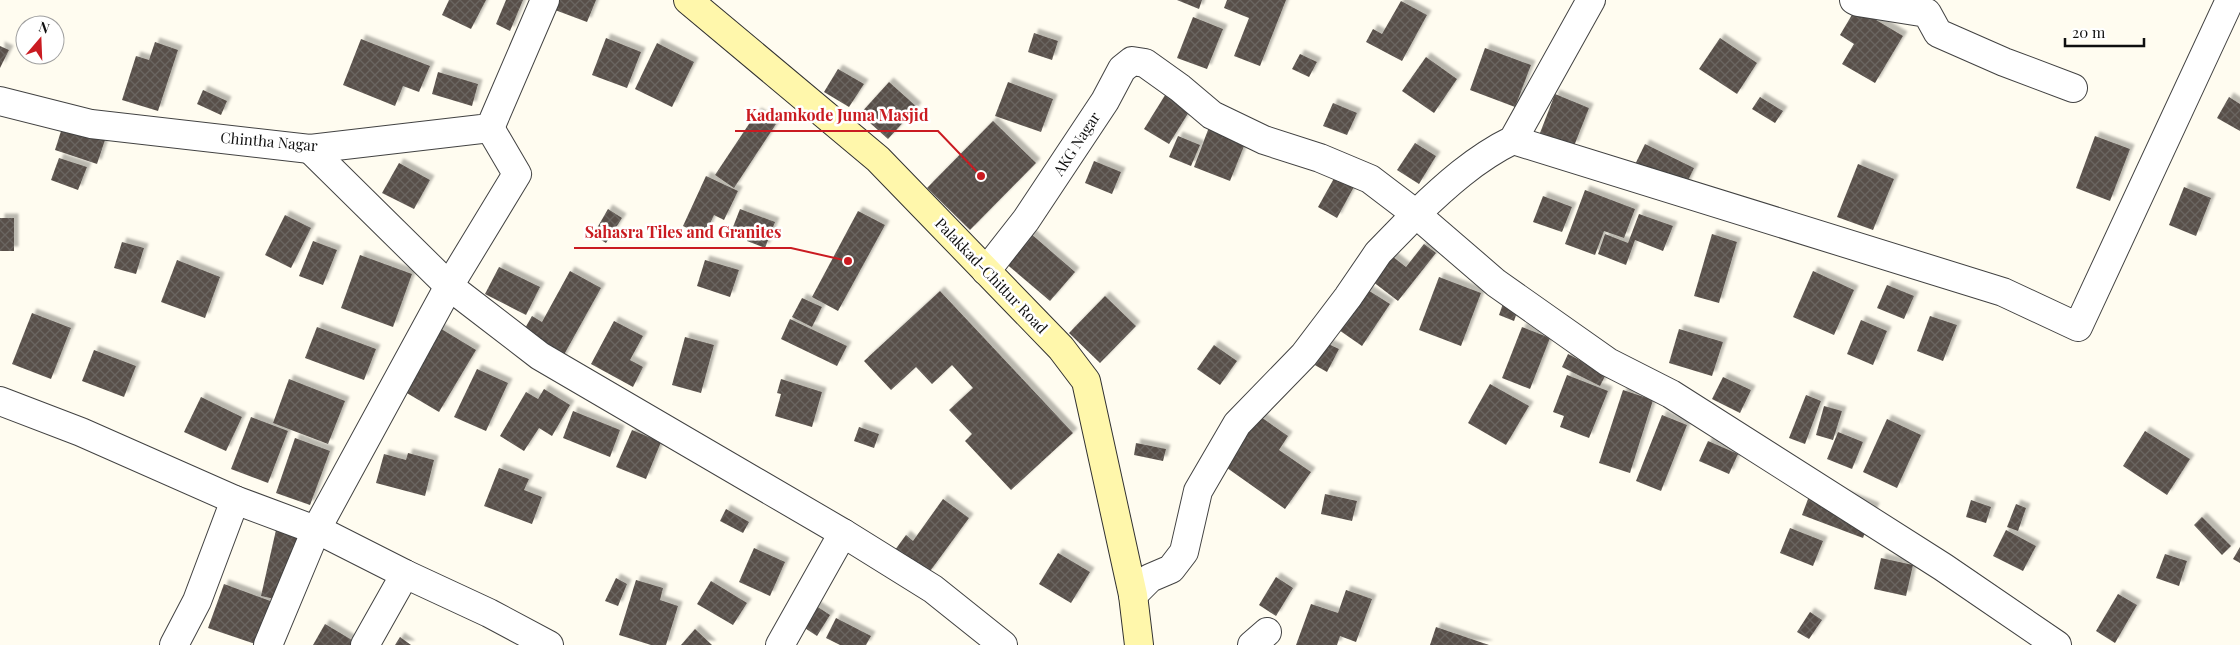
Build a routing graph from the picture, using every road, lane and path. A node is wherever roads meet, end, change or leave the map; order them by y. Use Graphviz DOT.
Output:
graph roads {
  1 [pos="545,0"];
  2 [pos="688,0"];
  3 [pos="1591,0"];
  4 [pos="1854,0"];
  5 [pos="2230,0"];
  6 [pos="2073,88"];
  7 [pos="0,101"];
  8 [pos="490,128"];
  9 [pos="1513,140"];
  10 [pos="310,149"];
  11 [pos="1416,214"];
  12 [pos="986,271"];
  13 [pos="449,286"];
  14 [pos="0,401"];
  15 [pos="235,500"];
  16 [pos="316,530"];
  17 [pos="843,533"];
  18 [pos="405,574"];
  19 [pos="1133,595"];
  20 [pos="174,645"];
  21 [pos="268,645"];
  22 [pos="365,645"];
  23 [pos="549,645"];
  24 [pos="780,645"];
  25 [pos="1003,645"];
  26 [pos="1140,645"];
  27 [pos="2057,645"];
  1 -- 8 [label="street"];
  2 -- 12 [label="main road, Palakkad-Chittur Road"];
  3 -- 9 [label="street"];
  4 -- 6 [label="street"];
  5 -- 9 [label="street"];
  7 -- 10 [label="street, Chintha Nagar"];
  8 -- 10 [label="street, Chintha Nagar"];
  8 -- 13 [label="street"];
  9 -- 11 [label="street"];
  10 -- 13 [label="street"];
  11 -- 12 [label="street, AKG Nagar"];
  11 -- 19 [label="street"];
  11 -- 27 [label="street, AKG Nagar"];
  12 -- 19 [label="main road, Palakkad-Chittur Road"];
  13 -- 16 [label="street"];
  13 -- 17 [label="street"];
  14 -- 15 [label="street"];
  15 -- 16 [label="street"];
  15 -- 20 [label="street"];
  16 -- 18 [label="street"];
  16 -- 21 [label="street"];
  17 -- 24 [label="street"];
  17 -- 25 [label="street"];
  18 -- 22 [label="street"];
  18 -- 23 [label="street"];
  19 -- 26 [label="main road, Palakkad-Chittur Road"];
}
